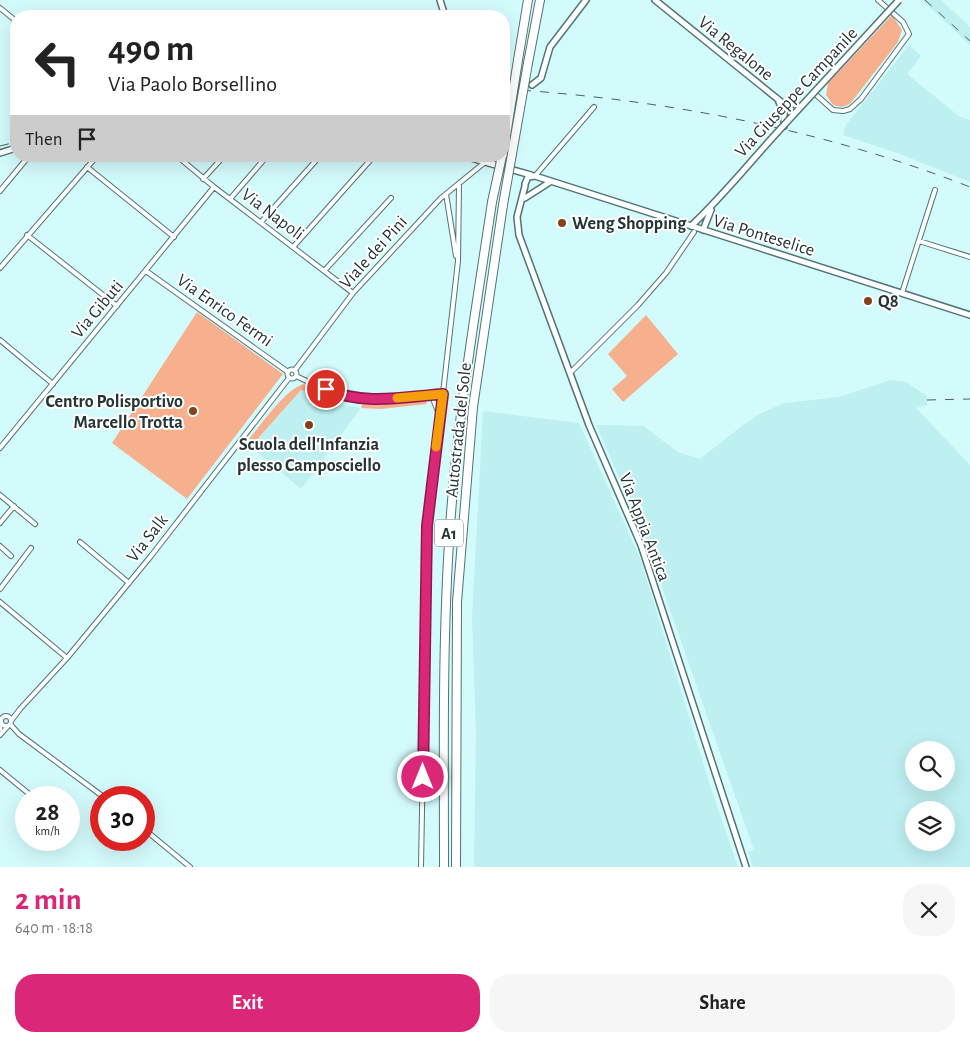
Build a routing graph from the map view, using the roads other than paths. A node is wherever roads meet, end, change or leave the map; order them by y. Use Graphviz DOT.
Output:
graph roads {
  1 [pos="528,0"];
  2 [pos="540,0"];
  3 [pos="586,0"];
  4 [pos="655,0"];
  5 [pos="878,0"];
  6 [pos="899,0"];
  7 [pos="0,8"];
  8 [pos="10,16"];
  9 [pos="532,85"];
  10 [pos="814,93"];
  11 [pos="776,98"];
  12 [pos="594,107"];
  13 [pos="510,110"];
  14 [pos="795,113"];
  15 [pos="784,126"];
  16 [pos="24,162"];
  17 [pos="92,162"];
  18 [pos="184,162"];
  19 [pos="219,162"];
  20 [pos="262,162"];
  21 [pos="315,162"];
  22 [pos="369,162"];
  23 [pos="481,162"];
  24 [pos="492,162"];
  25 [pos="501,162"];
  26 [pos="484,163"];
  27 [pos="493,166"];
  28 [pos="87,167"];
  29 [pos="518,173"];
  30 [pos="535,176"];
  31 [pos="203,179"];
  32 [pos="550,182"];
  33 [pos="459,185"];
  34 [pos="525,185"];
  35 [pos="214,187"];
  36 [pos="536,189"];
  37 [pos="935,190"];
  38 [pos="0,191"];
  39 [pos="446,194"];
  40 [pos="391,198"];
  41 [pos="230,199"];
  42 [pos="523,200"];
  43 [pos="714,205"];
  44 [pos="261,222"];
  45 [pos="691,226"];
  46 [pos="703,230"];
  47 [pos="694,232"];
  48 [pos="27,235"];
  49 [pos="174,237"];
  50 [pos="919,241"];
  51 [pos="294,246"];
  52 [pos="970,257"];
  53 [pos="458,261"];
  54 [pos="0,268"];
  55 [pos="324,270"];
  56 [pos="146,271"];
  57 [pos="353,293"];
  58 [pos="902,293"];
  59 [pos="117,306"];
  60 [pos="970,315"];
  61 [pos="0,340"];
  62 [pos="295,370"];
  63 [pos="288,372"];
  64 [pos="570,373"];
  65 [pos="296,376"];
  66 [pos="289,378"];
  67 [pos="53,384"];
  68 [pos="443,394"];
  69 [pos="426,395"];
  70 [pos="440,417"];
  71 [pos="0,448"];
  72 [pos="0,495"];
  73 [pos="14,506"];
  74 [pos="0,523"];
  75 [pos="35,524"];
  76 [pos="80,542"];
  77 [pos="0,546"];
  78 [pos="31,548"];
  79 [pos="11,556"];
  80 [pos="130,583"];
  81 [pos="0,588"];
  82 [pos="0,602"];
  83 [pos="67,658"];
  84 [pos="20,709"];
  85 [pos="2,718"];
  86 [pos="10,724"];
  87 [pos="0,729"];
  88 [pos="0,734"];
  89 [pos="0,770"];
  90 [pos="19,786"];
  91 [pos="90,787"];
  92 [pos="155,838"];
  93 [pos="190,867"];
  94 [pos="421,867"];
  95 [pos="444,867"];
  96 [pos="456,867"];
  97 [pos="746,867"];
  1 -- 13 [label="highway, bridge"];
  2 -- 96 [label="highway, Autostrada del Sole / A1, bridge"];
  3 -- 9 [label="street"];
  4 -- 11 [label="street, Via Regalone"];
  5 -- 10 [label="street"];
  6 -- 10 [label="street, Via Giuseppe Campanile, bridge"];
  7 -- 8 [label="street"];
  10 -- 14 [label="street, Via Giuseppe Campanile, bridge"];
  11 -- 14 [label="street, Via Regalone"];
  11 -- 15 [label="street, Via Regalone"];
  12 -- 30 [label="street"];
  14 -- 15 [label="street, Via Giuseppe Campanile, bridge"];
  15 -- 43 [label="street, Via Giuseppe Campanile, bridge"];
  16 -- 38 [label="street"];
  17 -- 28 [label="street"];
  18 -- 31 [label="street, Via Napoli"];
  19 -- 31 [label="street"];
  20 -- 41 [label="street"];
  21 -- 44 [label="street"];
  22 -- 51 [label="street"];
  23 -- 26 [label="street, Via Ponteselice"];
  24 -- 27 [label="street"];
  25 -- 95 [label="highway, Autostrada del Sole / A1, bridge"];
  26 -- 27 [label="street, Via Ponteselice"];
  26 -- 33 [label="street, Viale dei Pini"];
  27 -- 29 [label="street, Via Ponteselice"];
  28 -- 48 [label="street"];
  28 -- 49 [label="street"];
  29 -- 30 [label="street, Via Ponteselice"];
  29 -- 34 [label="street"];
  30 -- 32 [label="street, Via Ponteselice"];
  30 -- 34 [label="street"];
  30 -- 36 [label="street"];
  31 -- 35 [label="street, Via Napoli"];
  32 -- 36 [label="street"];
  32 -- 45 [label="street, Via Ponteselice"];
  33 -- 39 [label="street, Viale dei Pini"];
  33 -- 53 [label="street"];
  34 -- 36 [label="street"];
  34 -- 42 [label="street, Via Appia Antica"];
  35 -- 41 [label="street, Via Napoli"];
  35 -- 49 [label="street, Via Gibuti"];
  36 -- 42 [label="street"];
  37 -- 50 [label="street"];
  39 -- 53 [label="street"];
  39 -- 57 [label="street, Viale dei Pini"];
  40 -- 55 [label="street"];
  41 -- 44 [label="street, Via Napoli"];
  42 -- 64 [label="street, Via Appia Antica"];
  43 -- 45 [label="street, Via Giuseppe Campanile"];
  43 -- 46 [label="street, Via Giuseppe Campanile"];
  44 -- 51 [label="street, Via Napoli"];
  45 -- 46 [label="street, Via Ponteselice"];
  46 -- 58 [label="street, Via Ponteselice"];
  47 -- 64 [label="street"];
  48 -- 54 [label="street"];
  48 -- 59 [label="street"];
  49 -- 56 [label="street, Via Gibuti"];
  50 -- 52 [label="street"];
  50 -- 58 [label="street"];
  51 -- 55 [label="street, Via Napoli"];
  53 -- 68 [label="street"];
  55 -- 57 [label="street, Via Napoli"];
  56 -- 59 [label="street, Via Gibuti"];
  56 -- 63 [label="street, Via Enrico Fermi"];
  57 -- 62 [label="street, Viale dei Pini"];
  58 -- 60 [label="street, Via Ponteselice"];
  59 -- 67 [label="street, Via Gibuti"];
  61 -- 67 [label="street"];
  62 -- 63 [label="street"];
  62 -- 65 [label="street"];
  63 -- 66 [label="street"];
  64 -- 97 [label="street, Via Appia Antica"];
  65 -- 66 [label="street"];
  65 -- 69 [label="street"];
  66 -- 80 [label="street, Via Salk"];
  67 -- 71 [label="street, Via Gibuti"];
  68 -- 69 [label="street"];
  68 -- 70 [label="street"];
  69 -- 70 [label="street"];
  70 -- 94 [label="street"];
  72 -- 73 [label="street"];
  73 -- 74 [label="street"];
  73 -- 75 [label="street"];
  76 -- 80 [label="street"];
  77 -- 79 [label="street"];
  78 -- 81 [label="street"];
  80 -- 83 [label="street, Via Salk"];
  82 -- 83 [label="street"];
  83 -- 84 [label="street, Via Salk"];
  84 -- 85 [label="street, Via Salk"];
  84 -- 86 [label="street, Via Salk"];
  85 -- 86 [label="street"];
  85 -- 86 [label="street"];
  85 -- 87 [label="street"];
  86 -- 88 [label="street, Via Salk"];
  86 -- 91 [label="street"];
  89 -- 90 [label="street"];
  92 -- 93 [label="street"];
}
